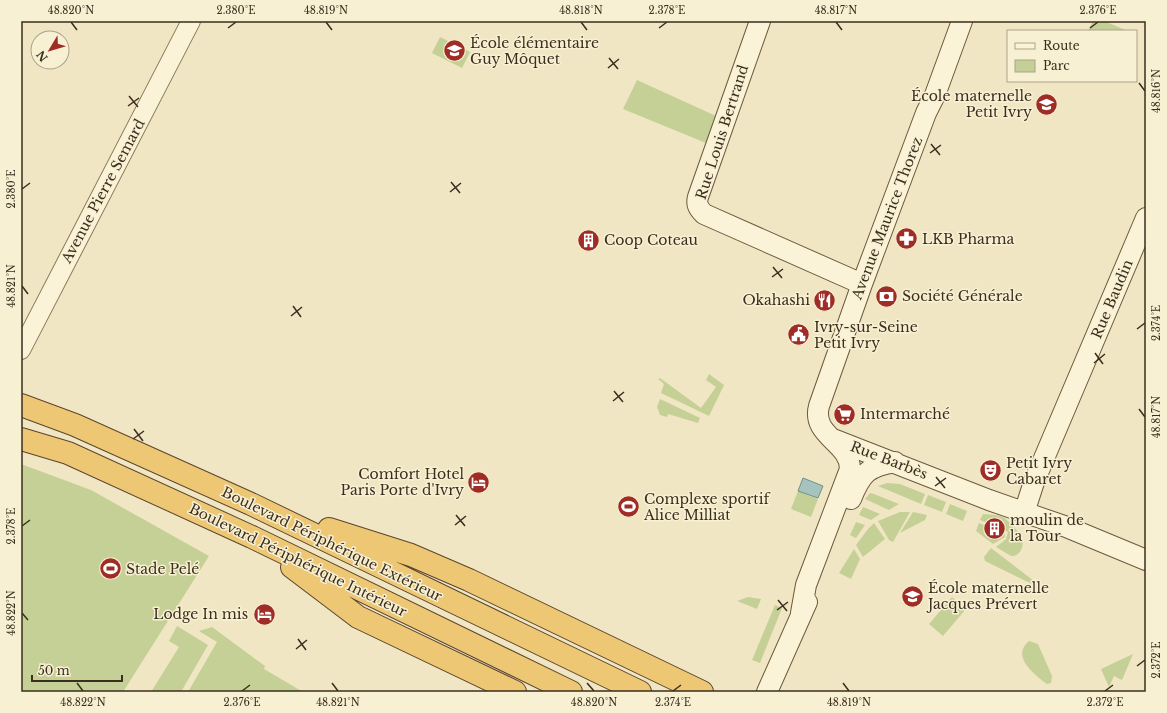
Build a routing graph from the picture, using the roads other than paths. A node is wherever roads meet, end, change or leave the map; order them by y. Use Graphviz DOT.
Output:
graph roads {
  1 [pos="191,21"];
  2 [pos="760,21"];
  3 [pos="962,21"];
  4 [pos="1146,218"];
  5 [pos="862,284"];
  6 [pos="23,345"];
  7 [pos="21,405"];
  8 [pos="21,439"];
  9 [pos="832,439"];
  10 [pos="895,462"];
  11 [pos="251,504"];
  12 [pos="1024,513"];
  13 [pos="252,537"];
  14 [pos="1146,560"];
  15 [pos="801,613"];
  16 [pos="515,692"];
  17 [pos="571,692"];
  18 [pos="640,692"];
  19 [pos="702,692"];
  20 [pos="767,692"];
  1 -- 6 [label="street, Avenue Pierre Semard"];
  2 -- 5 [label="main road, Rue Louis Bertrand"];
  3 -- 5 [label="main road, Avenue Maurice Thorez"];
  4 -- 12 [label="main road, Rue Baudin"];
  5 -- 9 [label="main road, Avenue Maurice Thorez"];
  7 -- 11 [label="highway, Boulevard Périphérique Extérieur"];
  8 -- 13 [label="highway, Boulevard Périphérique Intérieur"];
  9 -- 10 [label="main road, Rue Barbès"];
  9 -- 15 [label="main road, Avenue Maurice Thorez"];
  10 -- 12 [label="main road, Rue Barbès"];
  10 -- 15 [label="main road, Avenue Maurice Thorez"];
  11 -- 18 [label="highway, Boulevard Périphérique Extérieur"];
  11 -- 19 [label="highway"];
  12 -- 14 [label="main road, Rue Barbès"];
  13 -- 16 [label="highway"];
  13 -- 17 [label="highway, Boulevard Périphérique Intérieur"];
  15 -- 20 [label="main road, Avenue Maurice Thorez"];
}
